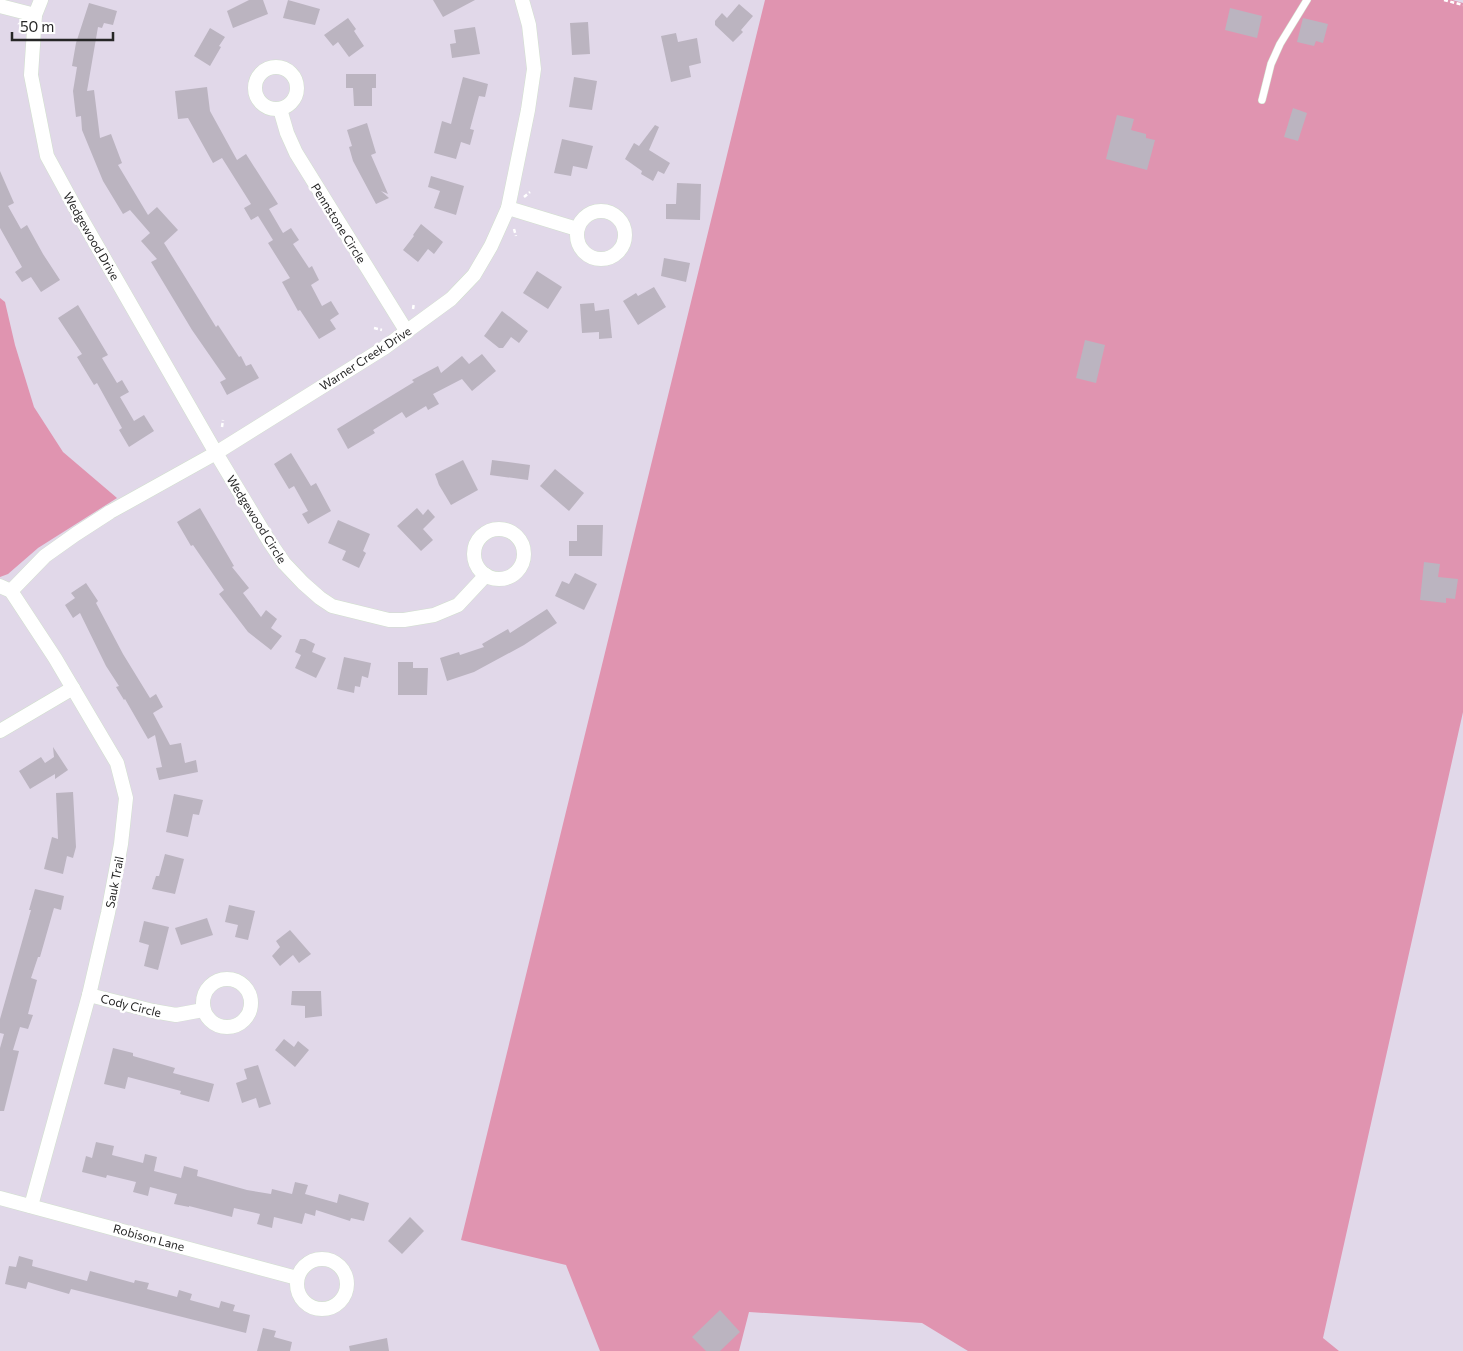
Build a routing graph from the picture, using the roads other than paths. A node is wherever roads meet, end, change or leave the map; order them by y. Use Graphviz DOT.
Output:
graph roads {
  1 [pos="41,0"];
  2 [pos="522,0"];
  3 [pos="1308,0"];
  4 [pos="0,6"];
  5 [pos="35,15"];
  6 [pos="1262,100"];
  7 [pos="280,109"];
  8 [pos="508,208"];
  9 [pos="577,229"];
  10 [pos="407,332"];
  11 [pos="216,453"];
  12 [pos="486,575"];
  13 [pos="5,589"];
  14 [pos="73,688"];
  15 [pos="0,731"];
  16 [pos="89,995"];
  17 [pos="203,1010"];
  18 [pos="0,1198"];
  19 [pos="31,1206"];
  20 [pos="297,1278"];
  1 -- 5 [label="street, Wedgewood Drive"];
  2 -- 8 [label="street, Warner Creek Drive"];
  3 -- 6 [label="lane"];
  4 -- 5 [label="street"];
  5 -- 11 [label="street, Wedgewood Drive"];
  7 -- 10 [label="street, Pennstone Circle"];
  8 -- 9 [label="street"];
  8 -- 10 [label="street, Warner Creek Drive"];
  10 -- 11 [label="street, Warner Creek Drive"];
  11 -- 12 [label="street, Wedgewood Circle"];
  11 -- 13 [label="street, Warner Creek Drive"];
  13 -- 14 [label="street, Sauk Trail"];
  14 -- 15 [label="street"];
  14 -- 16 [label="street, Sauk Trail"];
  16 -- 17 [label="street, Cody Circle"];
  16 -- 19 [label="street, Sauk Trail"];
  18 -- 19 [label="street, Robison Lane"];
  19 -- 20 [label="street, Robison Lane"];
}
